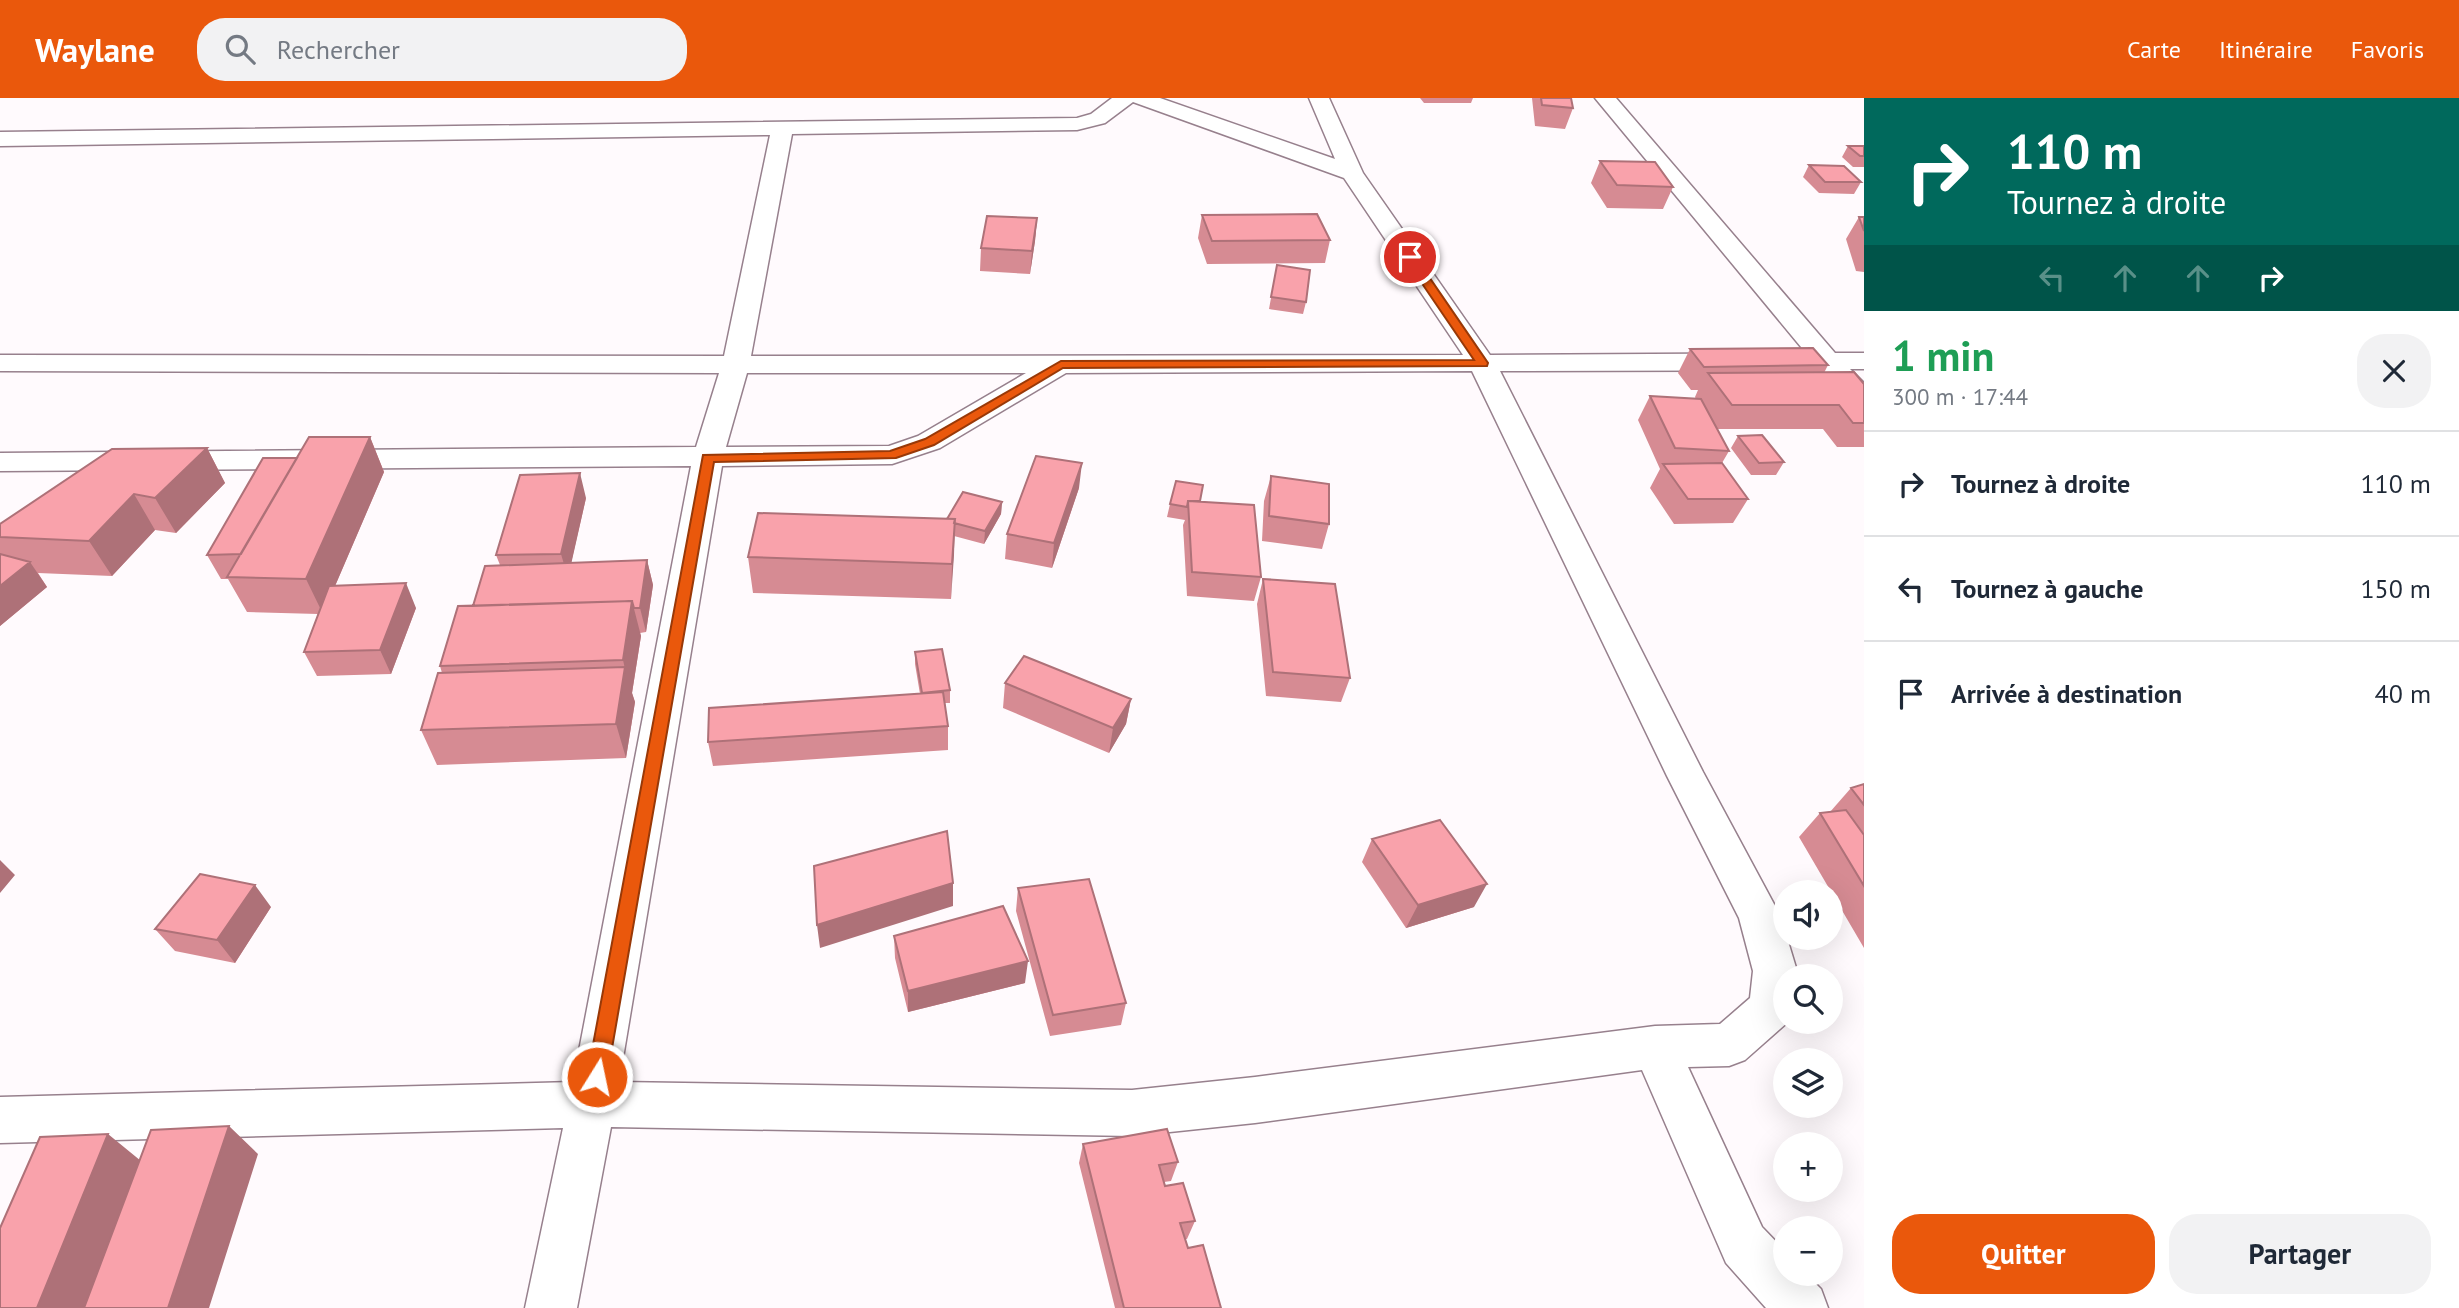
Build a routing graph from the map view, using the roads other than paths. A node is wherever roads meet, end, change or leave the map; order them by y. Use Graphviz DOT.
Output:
graph roads {
  1 [pos="1125,98"];
  2 [pos="1140,98"];
  3 [pos="1319,98"];
  4 [pos="1605,98"];
  5 [pos="782,130"];
  6 [pos="0,139"];
  7 [pos="1352,173"];
  8 [pos="1827,361"];
  9 [pos="1864,361"];
  10 [pos="0,363"];
  11 [pos="736,363"];
  12 [pos="1482,363"];
  13 [pos="1061,365"];
  14 [pos="1864,400"];
  15 [pos="708,458"];
  16 [pos="0,462"];
  17 [pos="1655,1047"];
  18 [pos="592,1104"];
  19 [pos="0,1120"];
  20 [pos="551,1308"];
  21 [pos="1802,1308"];
  1 -- 5 [label="street"];
  2 -- 7 [label="street"];
  3 -- 7 [label="street"];
  4 -- 8 [label="street"];
  5 -- 6 [label="street"];
  5 -- 11 [label="street"];
  7 -- 12 [label="street"];
  8 -- 9 [label="street"];
  8 -- 12 [label="street"];
  8 -- 14 [label="street"];
  10 -- 11 [label="street"];
  11 -- 13 [label="street"];
  11 -- 15 [label="street"];
  12 -- 13 [label="street"];
  12 -- 17 [label="street"];
  13 -- 15 [label="street"];
  15 -- 16 [label="street"];
  15 -- 18 [label="street"];
  17 -- 18 [label="street"];
  17 -- 21 [label="street"];
  18 -- 19 [label="street"];
  18 -- 20 [label="street"];
}
